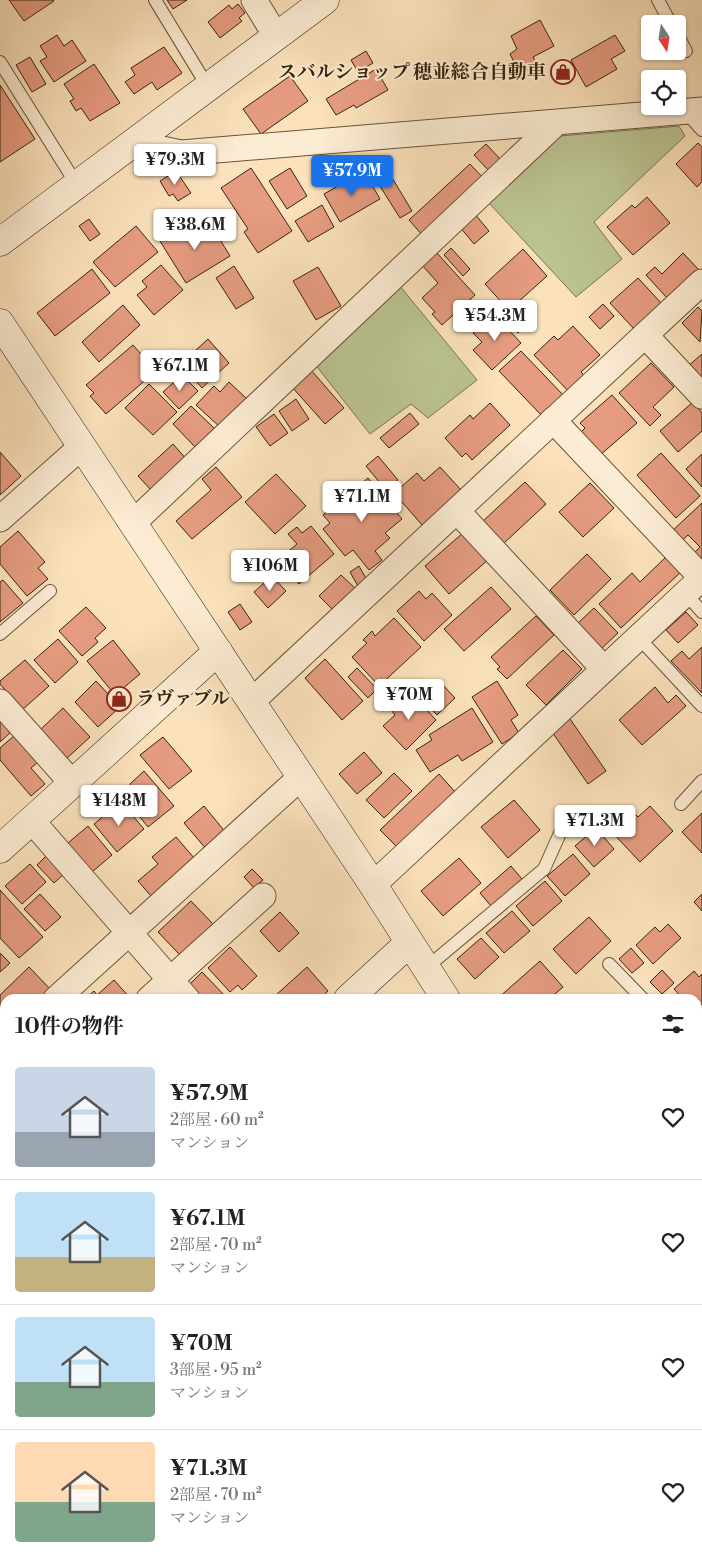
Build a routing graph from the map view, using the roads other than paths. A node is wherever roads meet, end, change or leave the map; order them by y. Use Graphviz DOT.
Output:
graph roads {
  1 [pos="155,0"];
  2 [pos="254,0"];
  3 [pos="325,0"];
  4 [pos="658,0"];
  5 [pos="666,15"];
  6 [pos="276,36"];
  7 [pos="0,62"];
  8 [pos="208,87"];
  9 [pos="694,110"];
  10 [pos="556,123"];
  11 [pos="702,130"];
  12 [pos="133,143"];
  13 [pos="77,184"];
  14 [pos="0,242"];
  15 [pos="702,282"];
  16 [pos="0,324"];
  17 [pos="645,335"];
  18 [pos="702,396"];
  19 [pos="554,420"];
  20 [pos="81,447"];
  21 [pos="458,512"];
  22 [pos="0,519"];
  23 [pos="133,523"];
  24 [pos="696,583"];
  25 [pos="50,591"];
  26 [pos="702,612"];
  27 [pos="0,634"];
  28 [pos="638,637"];
  29 [pos="218,651"];
  30 [pos="604,669"];
  31 [pos="0,702"];
  32 [pos="251,702"];
  33 [pos="702,706"];
  34 [pos="301,777"];
  35 [pos="702,781"];
  36 [pos="72,784"];
  37 [pos="681,804"];
  38 [pos="578,819"];
  39 [pos="32,821"];
  40 [pos="4,839"];
  41 [pos="373,885"];
  42 [pos="263,896"];
  43 [pos="129,931"];
  44 [pos="410,943"];
  45 [pos="609,964"];
  46 [pos="426,968"];
  47 [pos="171,979"];
  48 [pos="61,994"];
  49 [pos="154,994"];
  50 [pos="183,994"];
  51 [pos="354,994"];
  52 [pos="443,994"];
  53 [pos="638,994"];
  1 -- 8 [label="lane"];
  2 -- 6 [label="street"];
  3 -- 6 [label="street"];
  4 -- 5 [label="lane"];
  6 -- 8 [label="street"];
  7 -- 13 [label="lane"];
  8 -- 12 [label="street"];
  9 -- 10 [label="street"];
  9 -- 11 [label="lane"];
  10 -- 12 [label="street"];
  10 -- 23 [label="street"];
  12 -- 13 [label="street"];
  13 -- 14 [label="street"];
  15 -- 17 [label="street"];
  16 -- 20 [label="street"];
  17 -- 18 [label="street"];
  17 -- 19 [label="street"];
  19 -- 21 [label="street"];
  19 -- 24 [label="street"];
  20 -- 22 [label="street"];
  20 -- 23 [label="street"];
  21 -- 30 [label="street"];
  21 -- 32 [label="street"];
  23 -- 29 [label="street"];
  24 -- 26 [label="lane"];
  24 -- 28 [label="street"];
  25 -- 27 [label="lane"];
  28 -- 30 [label="street"];
  28 -- 33 [label="lane"];
  29 -- 32 [label="street"];
  29 -- 36 [label="street"];
  30 -- 41 [label="street"];
  31 -- 36 [label="street"];
  32 -- 34 [label="street"];
  34 -- 41 [label="street"];
  34 -- 43 [label="street"];
  35 -- 37 [label="lane"];
  36 -- 39 [label="street"];
  38 -- 46 [label="lane"];
  39 -- 40 [label="street"];
  39 -- 43 [label="street"];
  41 -- 44 [label="street"];
  42 -- 47 [label="street"];
  43 -- 47 [label="street"];
  43 -- 48 [label="street"];
  44 -- 46 [label="street"];
  44 -- 51 [label="street"];
  45 -- 53 [label="lane"];
  46 -- 52 [label="street"];
  47 -- 49 [label="street"];
  47 -- 50 [label="street"];
}
